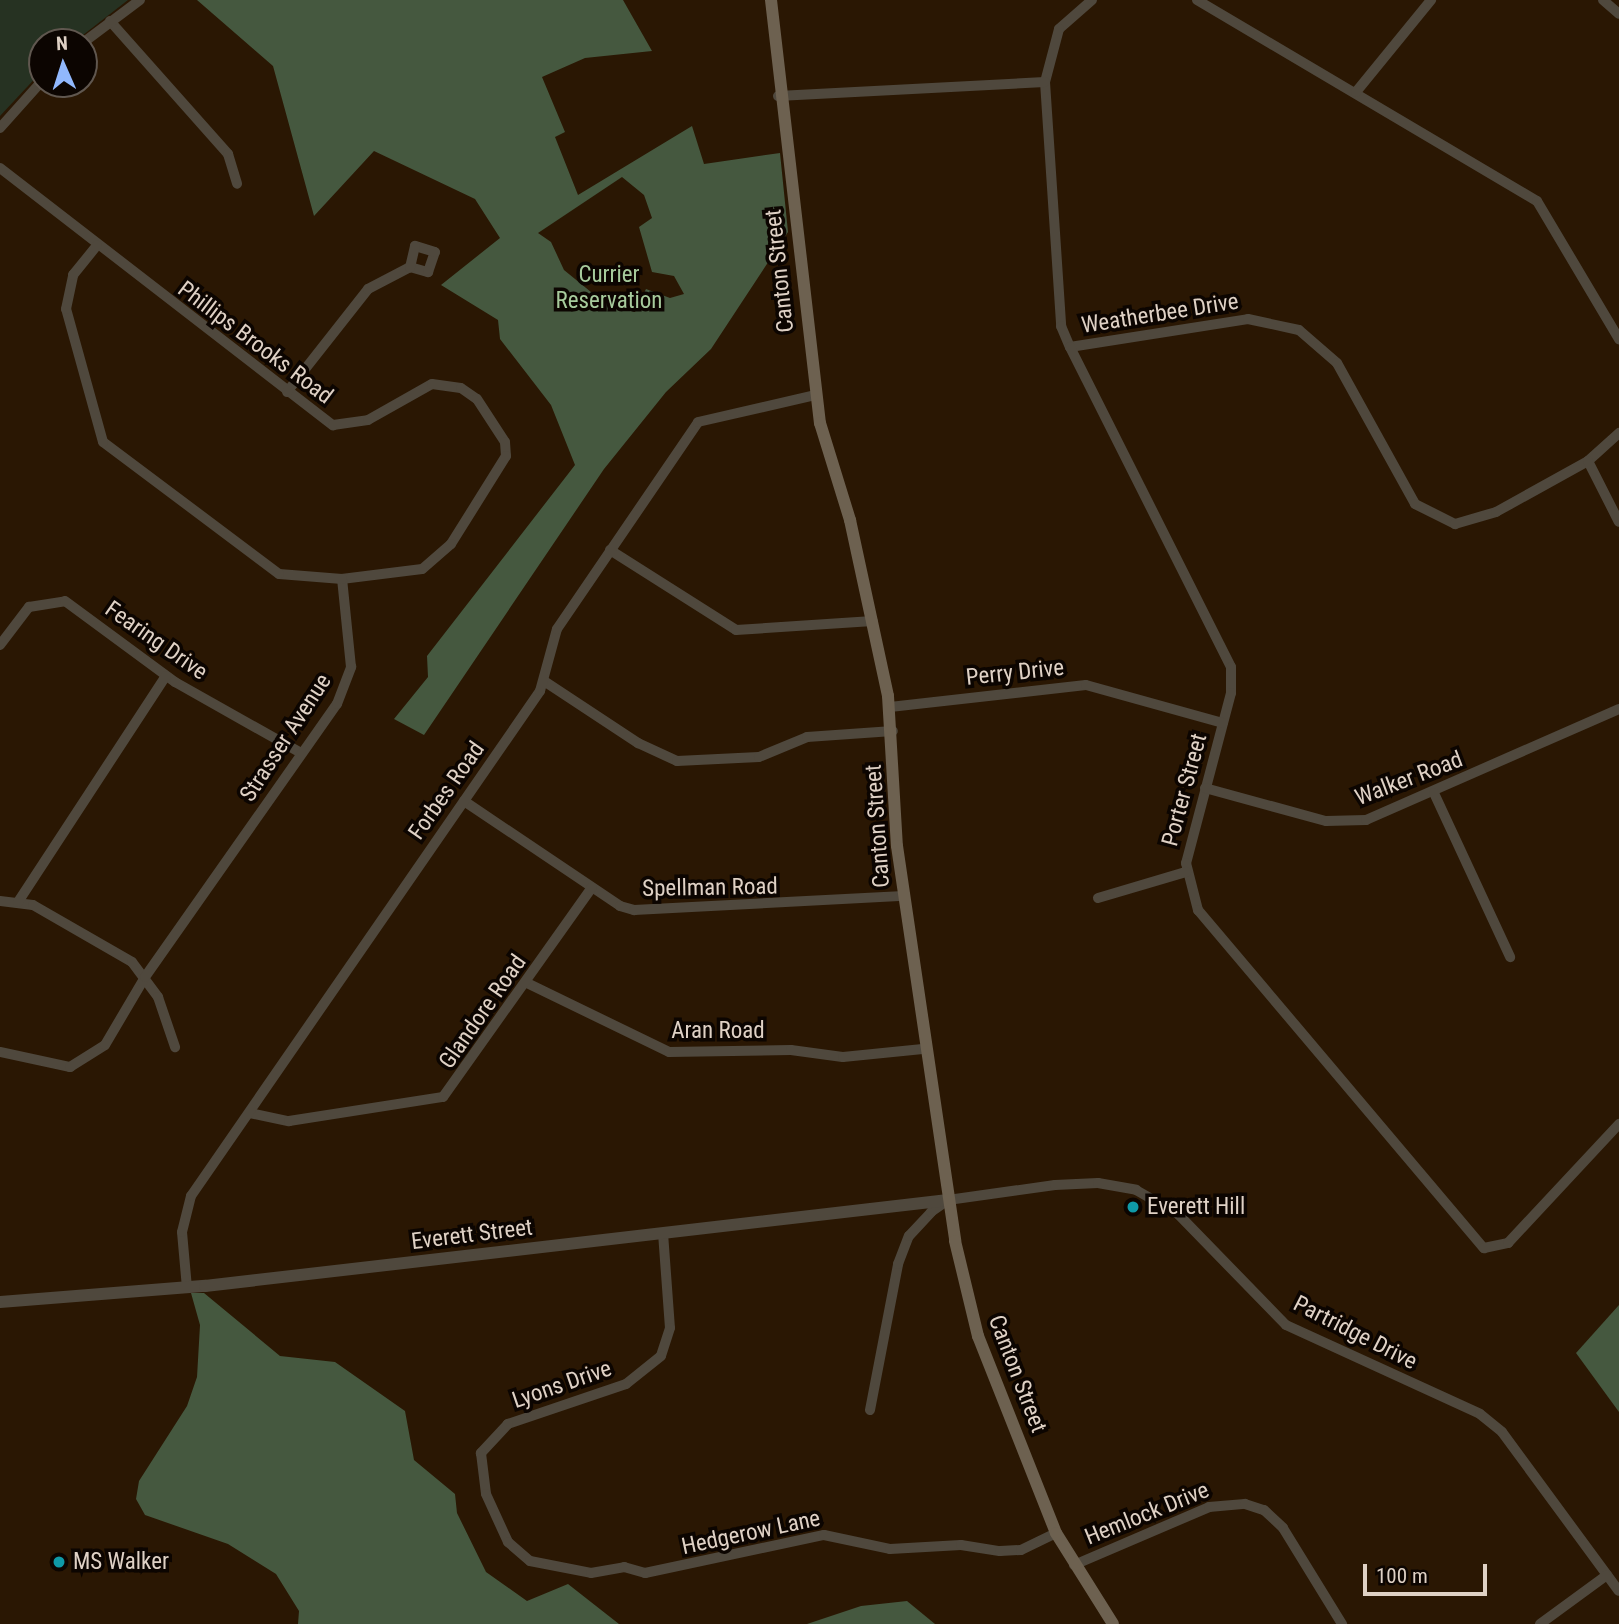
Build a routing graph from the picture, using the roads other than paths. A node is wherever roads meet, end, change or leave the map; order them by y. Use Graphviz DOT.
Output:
graph roads {
  1 [pos="140,0"];
  2 [pos="771,0"];
  3 [pos="1092,0"];
  4 [pos="1197,0"];
  5 [pos="1431,0"];
  6 [pos="1603,0"];
  7 [pos="1619,14"];
  8 [pos="110,21"];
  9 [pos="98,31"];
  10 [pos="1045,82"];
  11 [pos="1356,92"];
  12 [pos="778,96"];
  13 [pos="28,97"];
  14 [pos="0,128"];
  15 [pos="0,168"];
  16 [pos="237,184"];
  17 [pos="97,245"];
  18 [pos="410,267"];
  19 [pos="1619,339"];
  20 [pos="1070,347"];
  21 [pos="287,393"];
  22 [pos="816,395"];
  23 [pos="1619,433"];
  24 [pos="1588,461"];
  25 [pos="1619,522"];
  26 [pos="610,550"];
  27 [pos="342,579"];
  28 [pos="873,621"];
  29 [pos="0,645"];
  30 [pos="166,676"];
  31 [pos="544,681"];
  32 [pos="890,707"];
  33 [pos="1619,709"];
  34 [pos="1223,723"];
  35 [pos="893,732"];
  36 [pos="301,753"];
  37 [pos="1205,789"];
  38 [pos="1434,793"];
  39 [pos="464,801"];
  40 [pos="1185,872"];
  41 [pos="592,887"];
  42 [pos="904,895"];
  43 [pos="1098,898"];
  44 [pos="0,901"];
  45 [pos="18,902"];
  46 [pos="1510,957"];
  47 [pos="145,977"];
  48 [pos="527,983"];
  49 [pos="175,1047"];
  50 [pos="923,1049"];
  51 [pos="0,1052"];
  52 [pos="250,1113"];
  53 [pos="1619,1124"];
  54 [pos="948,1200"];
  55 [pos="663,1233"];
  56 [pos="187,1288"];
  57 [pos="0,1302"];
  58 [pos="870,1410"];
  59 [pos="486,1494"];
  60 [pos="1056,1533"];
  61 [pos="1074,1565"];
  62 [pos="1607,1575"];
  63 [pos="1619,1591"];
  64 [pos="1113,1624"];
  65 [pos="1342,1624"];
  66 [pos="1540,1624"];
  1 -- 8 [label="street"];
  2 -- 12 [label="main road, Canton Street"];
  3 -- 10 [label="street, Weatherbee Drive"];
  4 -- 11 [label="street"];
  5 -- 11 [label="street"];
  6 -- 7 [label="street"];
  8 -- 9 [label="street"];
  8 -- 16 [label="street"];
  10 -- 12 [label="street"];
  10 -- 20 [label="street, Weatherbee Drive"];
  11 -- 19 [label="street"];
  12 -- 22 [label="main road, Canton Street"];
  13 -- 14 [label="street"];
  15 -- 17 [label="street, Phillips Brooks Road"];
  17 -- 21 [label="street, Phillips Brooks Road"];
  17 -- 27 [label="street"];
  18 -- 21 [label="street"];
  20 -- 24 [label="street, Weatherbee Drive"];
  20 -- 34 [label="street, Porter Street"];
  21 -- 27 [label="street, Phillips Brooks Road"];
  22 -- 26 [label="street, Forbes Road"];
  22 -- 28 [label="main road, Canton Street"];
  23 -- 24 [label="street, Weatherbee Drive"];
  24 -- 25 [label="street"];
  26 -- 28 [label="street"];
  26 -- 31 [label="street, Forbes Road"];
  27 -- 36 [label="street, Strasser Avenue"];
  28 -- 32 [label="main road, Canton Street"];
  29 -- 30 [label="street, Fearing Drive"];
  30 -- 36 [label="street, Fearing Drive"];
  30 -- 45 [label="street"];
  31 -- 35 [label="street"];
  31 -- 39 [label="street, Forbes Road"];
  32 -- 34 [label="street, Perry Drive"];
  32 -- 35 [label="main road, Canton Street"];
  33 -- 38 [label="street, Walker Road"];
  34 -- 37 [label="street, Porter Street"];
  35 -- 42 [label="main road, Canton Street"];
  36 -- 47 [label="street, Strasser Avenue"];
  37 -- 38 [label="street, Walker Road"];
  37 -- 40 [label="street, Porter Street"];
  38 -- 46 [label="street"];
  39 -- 41 [label="street, Spellman Road"];
  39 -- 52 [label="street, Forbes Road"];
  40 -- 43 [label="street"];
  40 -- 53 [label="street, Porter Street"];
  41 -- 42 [label="street, Spellman Road"];
  41 -- 48 [label="street, Glandore Road"];
  42 -- 50 [label="main road, Canton Street"];
  44 -- 45 [label="street"];
  45 -- 47 [label="street"];
  47 -- 49 [label="street"];
  47 -- 51 [label="street, Strasser Avenue"];
  48 -- 50 [label="street, Aran Road"];
  48 -- 52 [label="street, Glandore Road"];
  50 -- 54 [label="main road, Canton Street"];
  52 -- 56 [label="street, Forbes Road"];
  54 -- 55 [label="street, Everett Street"];
  54 -- 58 [label="street"];
  54 -- 60 [label="main road, Canton Street"];
  54 -- 62 [label="street, Partridge Drive"];
  55 -- 56 [label="street, Everett Street"];
  55 -- 59 [label="street, Lyons Drive"];
  56 -- 57 [label="street, Everett Street"];
  59 -- 60 [label="street, Hedgerow Lane"];
  60 -- 61 [label="main road, Canton Street"];
  61 -- 64 [label="main road, Canton Street"];
  61 -- 65 [label="street, Hemlock Drive"];
  62 -- 63 [label="street, Partridge Drive"];
  62 -- 66 [label="street"];
}
